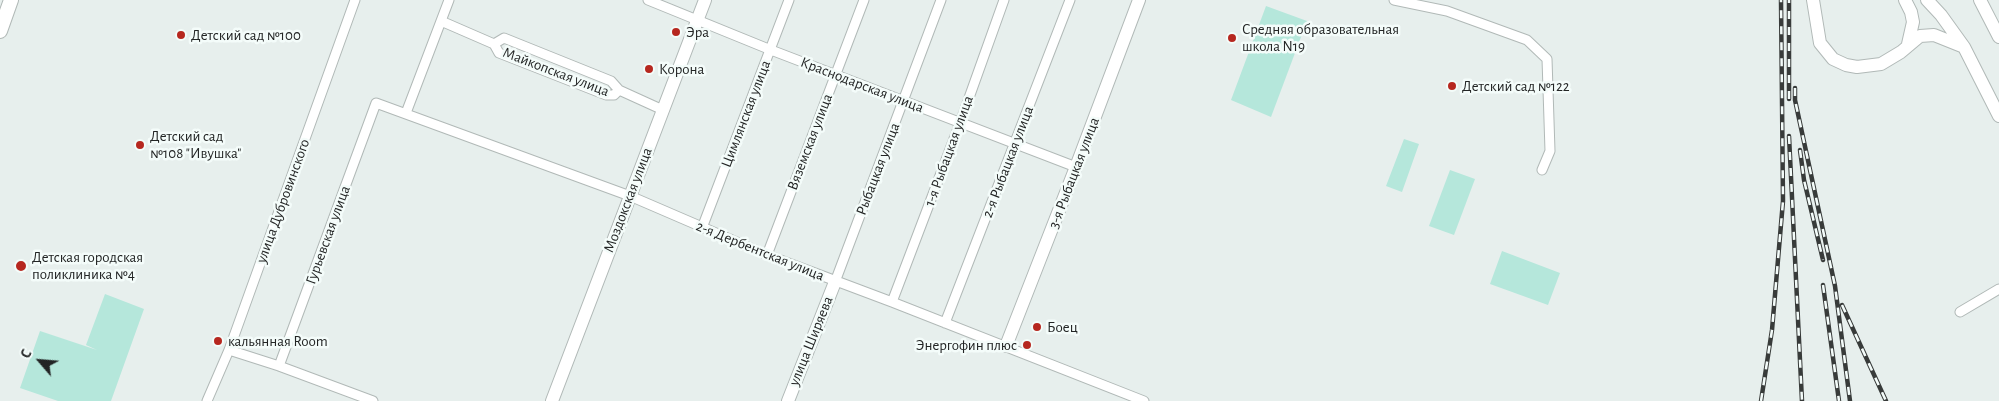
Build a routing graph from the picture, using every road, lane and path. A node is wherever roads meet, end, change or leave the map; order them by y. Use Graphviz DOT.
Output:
graph roads {
  1 [pos="11,0"];
  2 [pos="354,0"];
  3 [pos="449,0"];
  4 [pos="648,0"];
  5 [pos="705,0"];
  6 [pos="789,0"];
  7 [pos="864,0"];
  8 [pos="941,0"];
  9 [pos="1004,0"];
  10 [pos="1070,0"];
  11 [pos="1139,0"];
  12 [pos="1394,0"];
  13 [pos="1813,0"];
  14 [pos="1905,0"];
  15 [pos="1927,0"];
  16 [pos="1980,0"];
  17 [pos="697,20"];
  18 [pos="441,21"];
  19 [pos="0,31"];
  20 [pos="1999,37"];
  21 [pos="494,44"];
  22 [pos="1908,44"];
  23 [pos="1964,47"];
  24 [pos="771,50"];
  25 [pos="835,75"];
  26 [pos="619,90"];
  27 [pos="904,101"];
  28 [pos="376,103"];
  29 [pos="663,110"];
  30 [pos="406,113"];
  31 [pos="1999,116"];
  32 [pos="960,123"];
  33 [pos="1015,144"];
  34 [pos="1076,167"];
  35 [pos="1542,170"];
  36 [pos="630,196"];
  37 [pos="702,228"];
  38 [pos="767,255"];
  39 [pos="836,282"];
  40 [pos="1999,289"];
  41 [pos="892,302"];
  42 [pos="1960,312"];
  43 [pos="945,323"];
  44 [pos="1006,346"];
  45 [pos="230,350"];
  46 [pos="279,366"];
  47 [pos="208,401"];
  48 [pos="372,401"];
  49 [pos="552,401"];
  50 [pos="788,401"];
  51 [pos="1144,401"];
  1 -- 19 [label="main road"];
  2 -- 45 [label="street, улица Дубровинского"];
  3 -- 18 [label="street"];
  4 -- 17 [label="street, Краснодарская улица"];
  5 -- 17 [label="street, Моздокская улица"];
  6 -- 24 [label="street, Цимлянская улица"];
  7 -- 25 [label="street, Вяземская улица"];
  8 -- 27 [label="street, Рыбацкая улица"];
  9 -- 32 [label="street, 1-я Рыбацкая улица"];
  10 -- 33 [label="street, 2-я Рыбацкая улица"];
  11 -- 34 [label="street, 3-я Рыбацкая улица"];
  12 -- 35 [label="street"];
  13 -- 22 [label="street"];
  14 -- 22 [label="street"];
  15 -- 23 [label="street"];
  16 -- 20 [label="street"];
  17 -- 24 [label="street, Краснодарская улица"];
  17 -- 29 [label="street, Моздокская улица"];
  18 -- 21 [label="street, Майкопская улица"];
  18 -- 30 [label="street"];
  21 -- 26 [label="street, Майкопская улица"];
  21 -- 26 [label="street, Майкопская улица"];
  22 -- 23 [label="street"];
  23 -- 31 [label="street"];
  24 -- 25 [label="street, Краснодарская улица"];
  24 -- 37 [label="street, Цимлянская улица"];
  25 -- 27 [label="street, Краснодарская улица"];
  25 -- 38 [label="street, Вяземская улица"];
  26 -- 29 [label="street, Майкопская улица"];
  27 -- 32 [label="street, Краснодарская улица"];
  27 -- 39 [label="street, Рыбацкая улица"];
  28 -- 30 [label="street, 2-я Дербентская улица"];
  28 -- 46 [label="street, Гурьевская улица"];
  29 -- 36 [label="street, Моздокская улица"];
  30 -- 36 [label="street, 2-я Дербентская улица"];
  32 -- 33 [label="street, Краснодарская улица"];
  32 -- 41 [label="street, 1-я Рыбацкая улица"];
  33 -- 34 [label="street, Краснодарская улица"];
  33 -- 43 [label="street, 2-я Рыбацкая улица"];
  34 -- 44 [label="street, 3-я Рыбацкая улица"];
  36 -- 37 [label="street, 2-я Дербентская улица"];
  36 -- 49 [label="street, Моздокская улица"];
  37 -- 38 [label="street, 2-я Дербентская улица"];
  38 -- 39 [label="street, 2-я Дербентская улица"];
  39 -- 41 [label="street, 2-я Дербентская улица"];
  39 -- 50 [label="street, улица Ширяева"];
  40 -- 42 [label="street"];
  41 -- 43 [label="street, 2-я Дербентская улица"];
  43 -- 44 [label="street, 2-я Дербентская улица"];
  44 -- 51 [label="street, 2-я Дербентская улица"];
  45 -- 46 [label="street"];
  45 -- 47 [label="street, улица Дубровинского"];
  46 -- 48 [label="street"];
}
